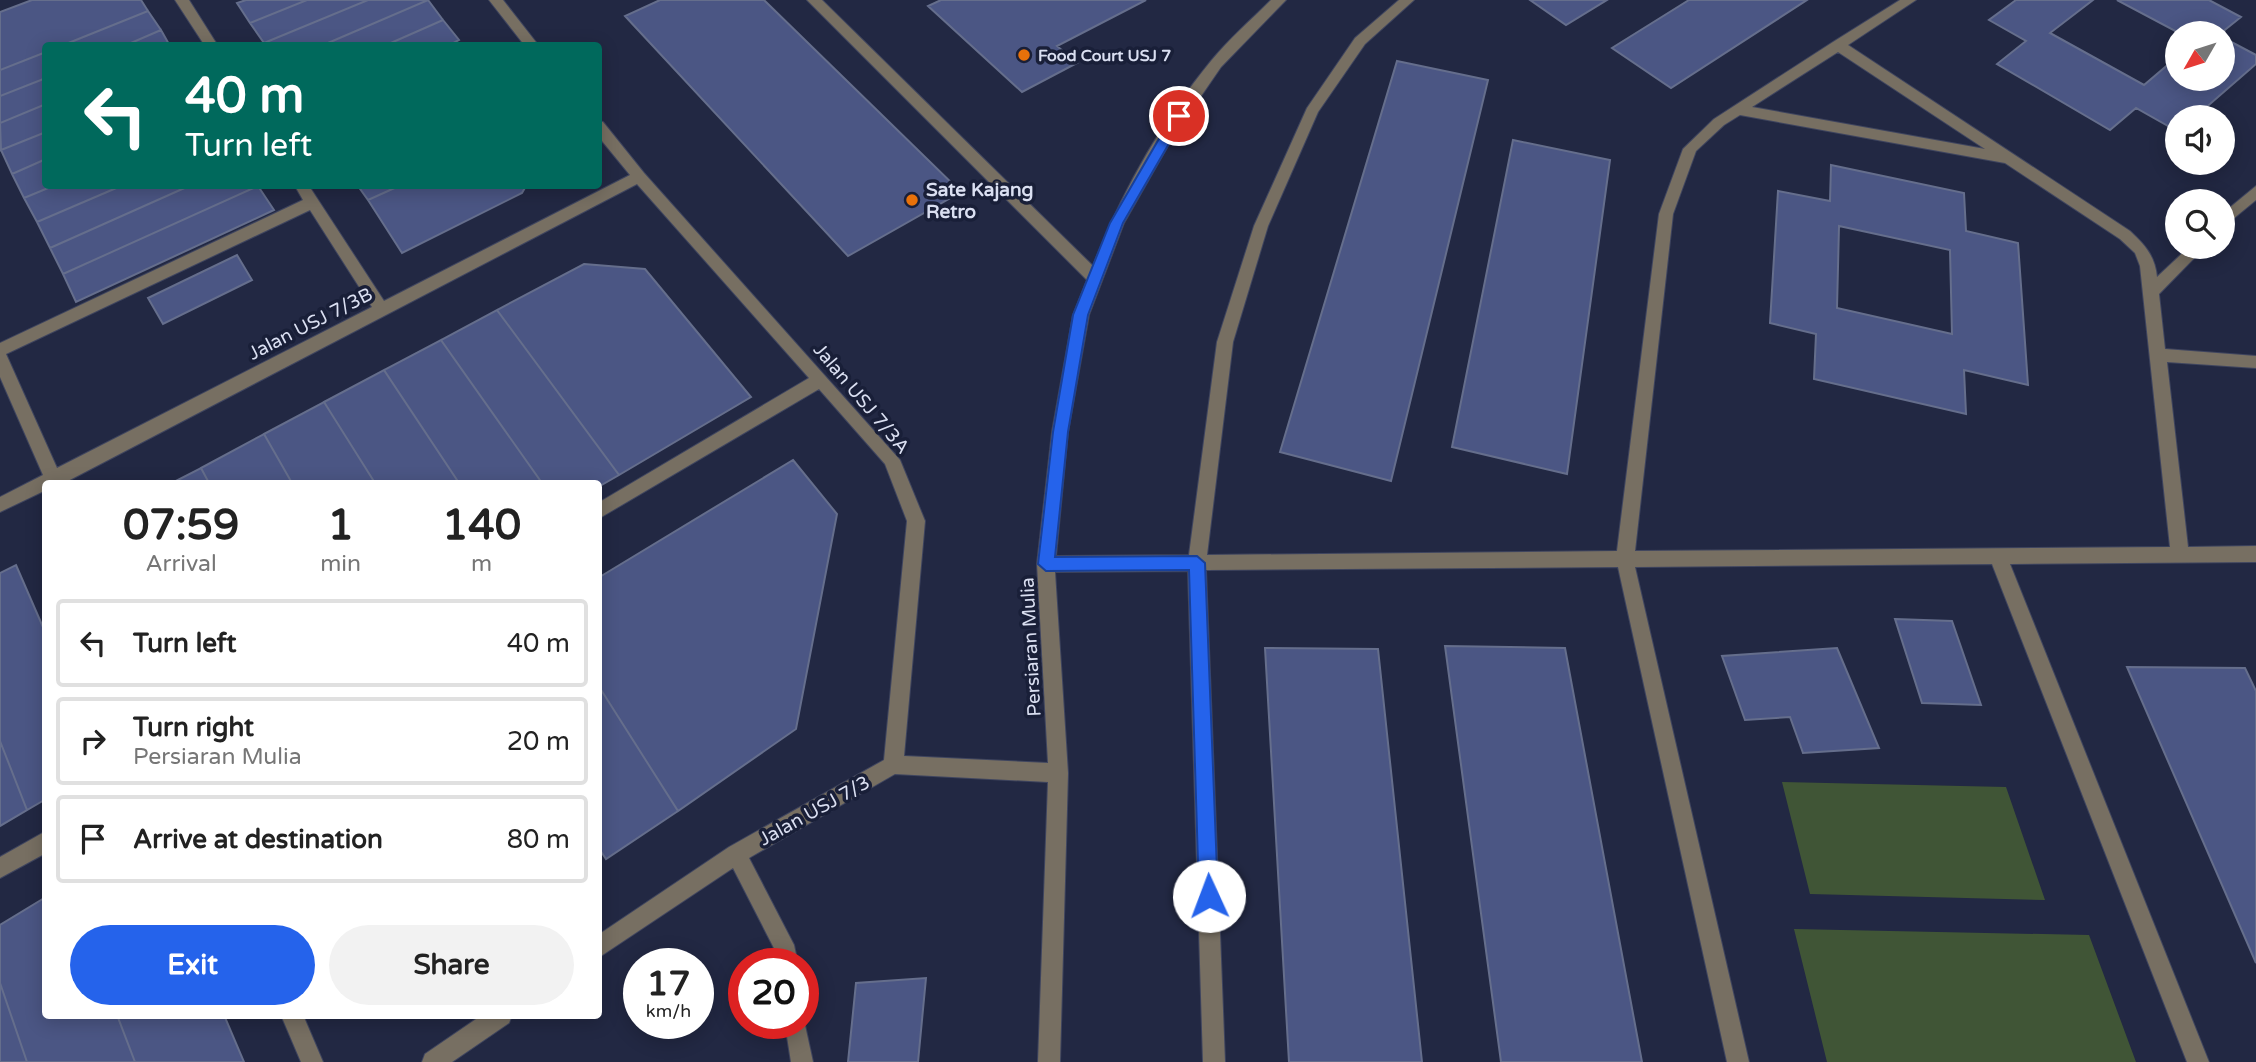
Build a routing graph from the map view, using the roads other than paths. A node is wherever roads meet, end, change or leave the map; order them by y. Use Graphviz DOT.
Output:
graph roads {
  1 [pos="183,0"];
  2 [pos="496,0"];
  3 [pos="816,0"];
  4 [pos="1279,0"];
  5 [pos="1407,0"];
  6 [pos="1909,0"];
  7 [pos="209,42"];
  8 [pos="530,42"];
  9 [pos="1838,46"];
  10 [pos="1739,110"];
  11 [pos="602,131"];
  12 [pos="2011,160"];
  13 [pos="639,177"];
  14 [pos="304,189"];
  15 [pos="2256,191"];
  16 [pos="313,202"];
  17 [pos="2235,211"];
  18 [pos="2185,259"];
  19 [pos="1095,278"];
  20 [pos="2151,292"];
  21 [pos="382,310"];
  22 [pos="0,350"];
  23 [pos="2158,355"];
  24 [pos="0,359"];
  25 [pos="2256,362"];
  26 [pos="820,380"];
  27 [pos="54,480"];
  28 [pos="56,480"];
  29 [pos="42,486"];
  30 [pos="0,505"];
  31 [pos="602,510"];
  32 [pos="2256,554"];
  33 [pos="2180,555"];
  34 [pos="1998,557"];
  35 [pos="1625,560"];
  36 [pos="1197,563"];
  37 [pos="1046,564"];
  38 [pos="893,765"];
  39 [pos="1058,773"];
  40 [pos="42,843"];
  41 [pos="736,854"];
  42 [pos="0,869"];
  43 [pos="602,945"];
  44 [pos="785,948"];
  45 [pos="294,1019"];
  46 [pos="495,1019"];
  47 [pos="798,1039"];
  48 [pos="312,1062"];
  49 [pos="433,1062"];
  50 [pos="802,1062"];
  51 [pos="1049,1062"];
  52 [pos="1214,1062"];
  53 [pos="1738,1062"];
  54 [pos="2198,1062"];
  1 -- 7 [label="street"];
  2 -- 8 [label="street"];
  3 -- 19 [label="street"];
  4 -- 19 [label="street, Persiaran Mulia"];
  5 -- 36 [label="street"];
  6 -- 9 [label="street"];
  9 -- 10 [label="street"];
  9 -- 12 [label="street"];
  10 -- 12 [label="street"];
  10 -- 35 [label="street"];
  11 -- 13 [label="street, Jalan USJ 7/3A"];
  12 -- 20 [label="street"];
  13 -- 21 [label="street, Jalan USJ 7/3B"];
  13 -- 26 [label="street, Jalan USJ 7/3A"];
  14 -- 16 [label="street"];
  15 -- 17 [label="street"];
  16 -- 21 [label="street"];
  16 -- 22 [label="street"];
  18 -- 20 [label="street"];
  19 -- 37 [label="street, Persiaran Mulia"];
  20 -- 23 [label="street"];
  21 -- 28 [label="street, Jalan USJ 7/3B"];
  23 -- 25 [label="street"];
  23 -- 33 [label="street"];
  24 -- 27 [label="street"];
  26 -- 31 [label="street"];
  26 -- 38 [label="street, Jalan USJ 7/3A"];
  29 -- 30 [label="street, Jalan USJ 7/3B"];
  32 -- 33 [label="street"];
  33 -- 34 [label="street"];
  34 -- 35 [label="street"];
  34 -- 54 [label="street"];
  35 -- 36 [label="street"];
  35 -- 53 [label="street"];
  36 -- 37 [label="street"];
  36 -- 52 [label="street"];
  37 -- 39 [label="street, Persiaran Mulia"];
  38 -- 39 [label="street"];
  38 -- 41 [label="street, Jalan USJ 7/3"];
  39 -- 51 [label="street, Persiaran Mulia"];
  40 -- 42 [label="street"];
  41 -- 43 [label="street, Jalan USJ 7/3"];
  41 -- 44 [label="street"];
  45 -- 48 [label="street"];
  46 -- 49 [label="street"];
  47 -- 50 [label="street"];
}
